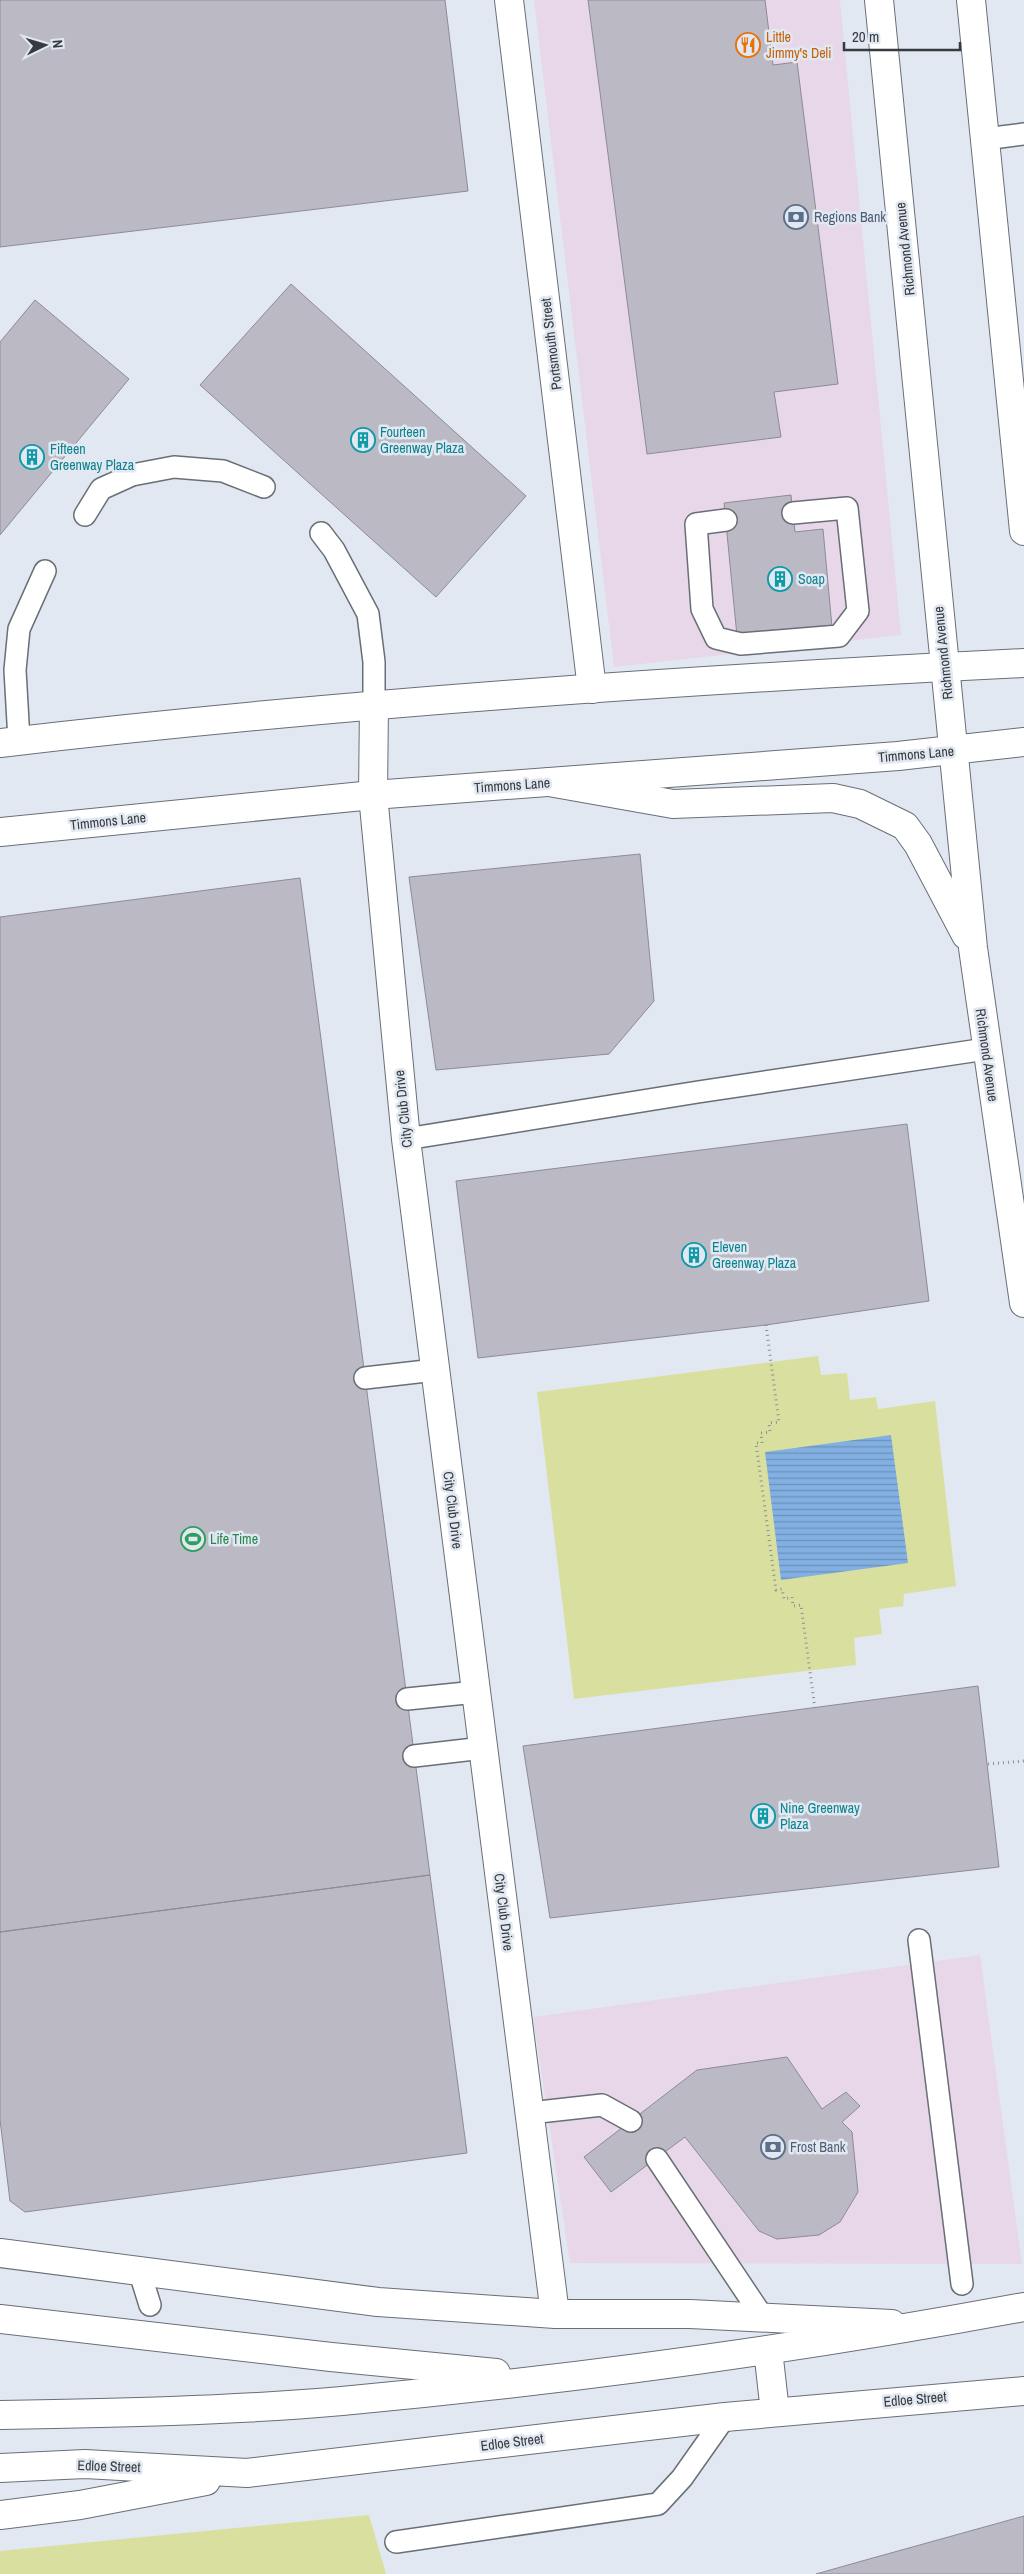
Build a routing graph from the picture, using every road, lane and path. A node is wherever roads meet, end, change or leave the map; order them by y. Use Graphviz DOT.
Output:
graph roads {
  1 [pos="509,0"];
  2 [pos="879,0"];
  3 [pos="971,0"];
  4 [pos="1024,134"];
  5 [pos="985,139"];
  6 [pos="1016,365"];
  7 [pos="264,487"];
  8 [pos="793,513"];
  9 [pos="85,515"];
  10 [pos="726,520"];
  11 [pos="1024,527"];
  12 [pos="1024,531"];
  13 [pos="321,533"];
  14 [pos="45,571"];
  15 [pos="1024,663"];
  16 [pos="944,667"];
  17 [pos="592,688"];
  18 [pos="374,705"];
  19 [pos="10,741"];
  20 [pos="1024,742"];
  21 [pos="954,752"];
  22 [pos="549,782"];
  23 [pos="373,795"];
  24 [pos="0,832"];
  25 [pos="973,948"];
  26 [pos="986,1050"];
  27 [pos="406,1139"];
  28 [pos="1024,1303"];
  29 [pos="766,1325"];
  30 [pos="435,1370"];
  31 [pos="365,1378"];
  32 [pos="476,1692"];
  33 [pos="407,1699"];
  34 [pos="815,1709"];
  35 [pos="483,1748"];
  36 [pos="414,1756"];
  37 [pos="1024,1761"];
  38 [pos="988,1764"];
  39 [pos="919,1940"];
  40 [pos="530,2113"];
  41 [pos="631,2121"];
  42 [pos="658,2159"];
  43 [pos="0,2253"];
  44 [pos="140,2273"];
  45 [pos="962,2284"];
  46 [pos="150,2305"];
  47 [pos="1024,2307"];
  48 [pos="556,2314"];
  49 [pos="0,2319"];
  50 [pos="764,2319"];
  51 [pos="926,2325"];
  52 [pos="768,2350"];
  53 [pos="553,2378"];
  54 [pos="1024,2391"];
  55 [pos="775,2412"];
  56 [pos="0,2415"];
  57 [pos="726,2417"];
  58 [pos="0,2468"];
  59 [pos="247,2473"];
  60 [pos="0,2515"];
  61 [pos="396,2542"];
  1 -- 17 [label="main road, Portsmouth Street"];
  2 -- 16 [label="main road, Richmond Avenue"];
  3 -- 5 [label="main road"];
  4 -- 5 [label="lane"];
  5 -- 6 [label="main road"];
  6 -- 11 [label="main road"];
  7 -- 9 [label="lane"];
  8 -- 10 [label="lane"];
  11 -- 12 [label="main road"];
  13 -- 18 [label="lane"];
  14 -- 19 [label="lane"];
  15 -- 16 [label="main road"];
  16 -- 17 [label="main road"];
  16 -- 21 [label="main road, Richmond Avenue"];
  17 -- 18 [label="main road"];
  18 -- 19 [label="main road"];
  18 -- 23 [label="main road, City Club Drive"];
  20 -- 21 [label="main road, Timmons Lane"];
  21 -- 22 [label="main road, Timmons Lane"];
  21 -- 25 [label="main road, Richmond Avenue"];
  22 -- 23 [label="main road, Timmons Lane"];
  22 -- 25 [label="main road"];
  23 -- 24 [label="main road, Timmons Lane"];
  23 -- 27 [label="main road, City Club Drive"];
  25 -- 26 [label="main road, Richmond Avenue"];
  26 -- 27 [label="lane"];
  26 -- 28 [label="main road, Richmond Avenue"];
  27 -- 30 [label="main road, City Club Drive"];
  29 -- 34 [label="path"];
  30 -- 31 [label="lane"];
  30 -- 32 [label="main road, City Club Drive"];
  32 -- 33 [label="lane"];
  32 -- 35 [label="main road, City Club Drive"];
  35 -- 36 [label="lane"];
  35 -- 40 [label="main road, City Club Drive"];
  37 -- 38 [label="path"];
  39 -- 45 [label="lane"];
  40 -- 41 [label="lane"];
  40 -- 48 [label="main road, City Club Drive"];
  42 -- 50 [label="lane"];
  43 -- 44 [label="main road"];
  44 -- 46 [label="lane"];
  44 -- 48 [label="main road"];
  47 -- 51 [label="main road"];
  48 -- 50 [label="main road"];
  49 -- 53 [label="main road"];
  50 -- 51 [label="main road"];
  51 -- 52 [label="main road"];
  52 -- 53 [label="main road"];
  52 -- 55 [label="main road"];
  53 -- 56 [label="main road"];
  54 -- 55 [label="main road, Edloe Street"];
  55 -- 57 [label="main road, Edloe Street"];
  57 -- 59 [label="main road, Edloe Street"];
  57 -- 61 [label="lane"];
  58 -- 59 [label="main road, Edloe Street"];
  59 -- 60 [label="main road"];
}
